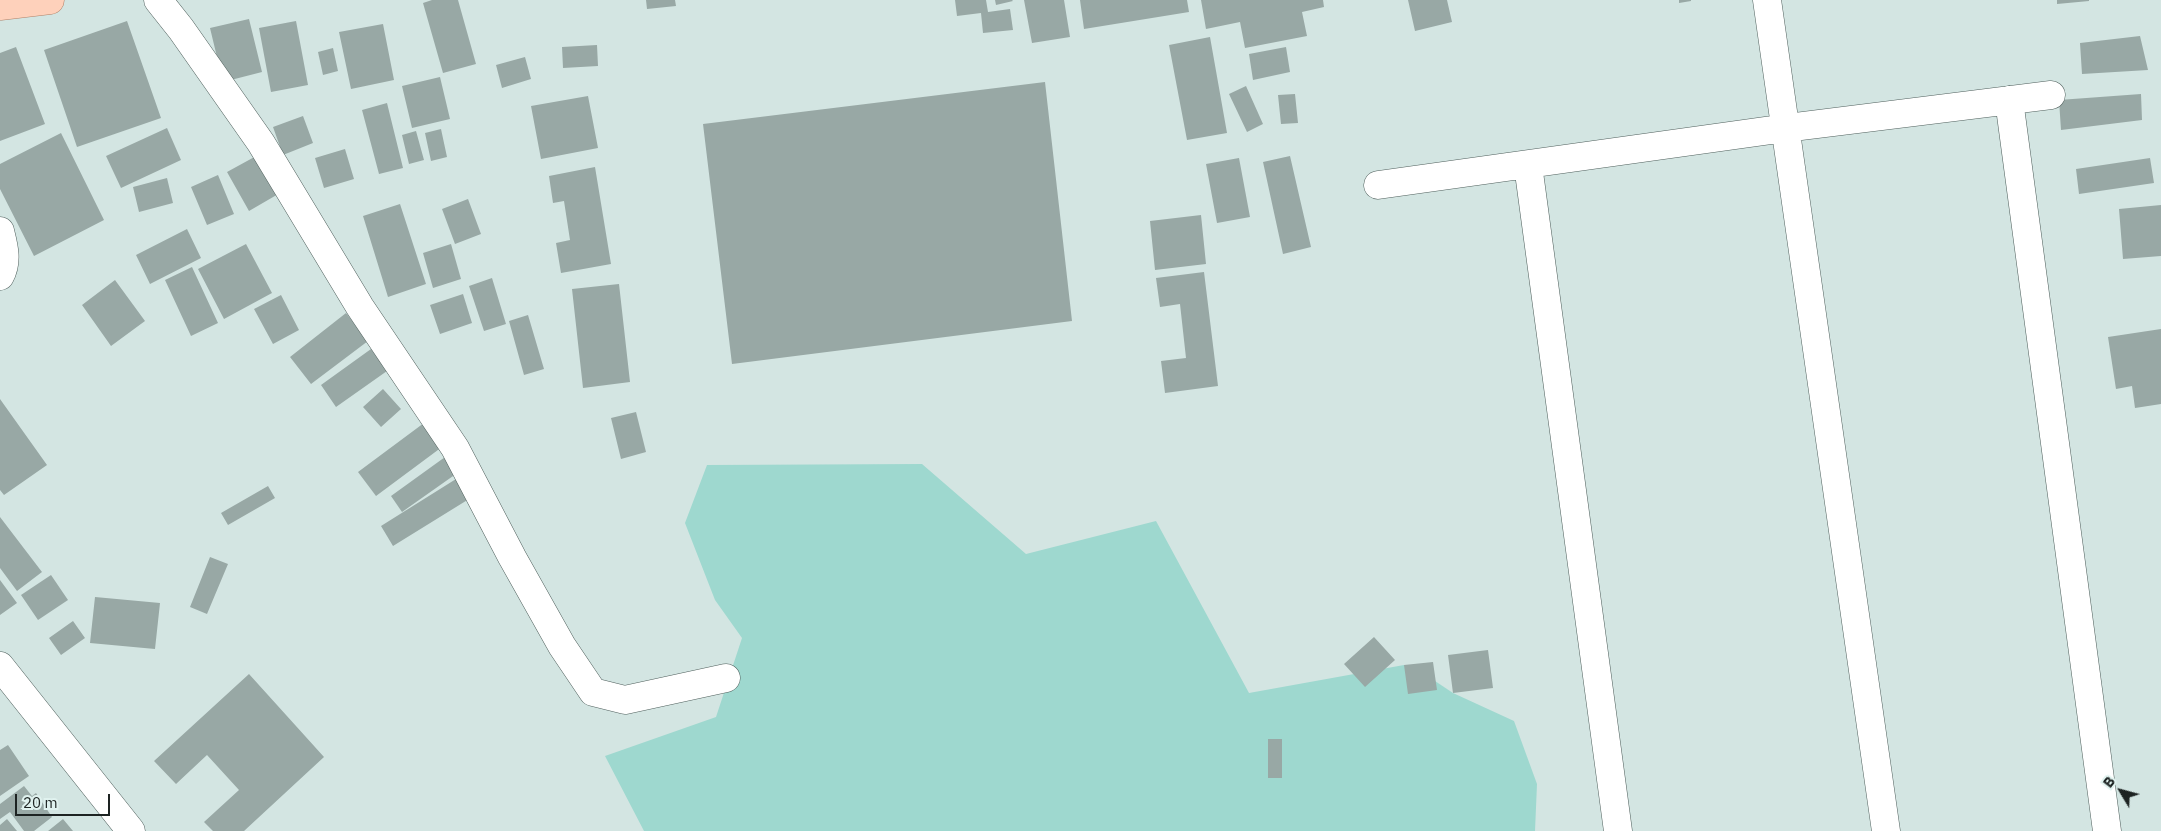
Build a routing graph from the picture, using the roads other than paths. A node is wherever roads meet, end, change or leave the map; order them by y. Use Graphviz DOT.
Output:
graph roads {
  1 [pos="50,0"];
  2 [pos="158,0"];
  3 [pos="1767,0"];
  4 [pos="0,6"];
  5 [pos="2051,95"];
  6 [pos="2009,100"];
  7 [pos="1786,128"];
  8 [pos="1528,165"];
  9 [pos="1378,185"];
  10 [pos="0,232"];
  11 [pos="0,276"];
  12 [pos="0,666"];
  13 [pos="726,678"];
  14 [pos="131,831"];
  15 [pos="1618,831"];
  16 [pos="1886,831"];
  17 [pos="2107,831"];
  1 -- 4 [label="main road"];
  2 -- 13 [label="street"];
  3 -- 7 [label="street"];
  5 -- 6 [label="street"];
  6 -- 7 [label="street"];
  6 -- 17 [label="street"];
  7 -- 8 [label="street"];
  7 -- 16 [label="street"];
  8 -- 9 [label="street"];
  8 -- 15 [label="street"];
  10 -- 11 [label="street"];
  12 -- 14 [label="street"];
}
